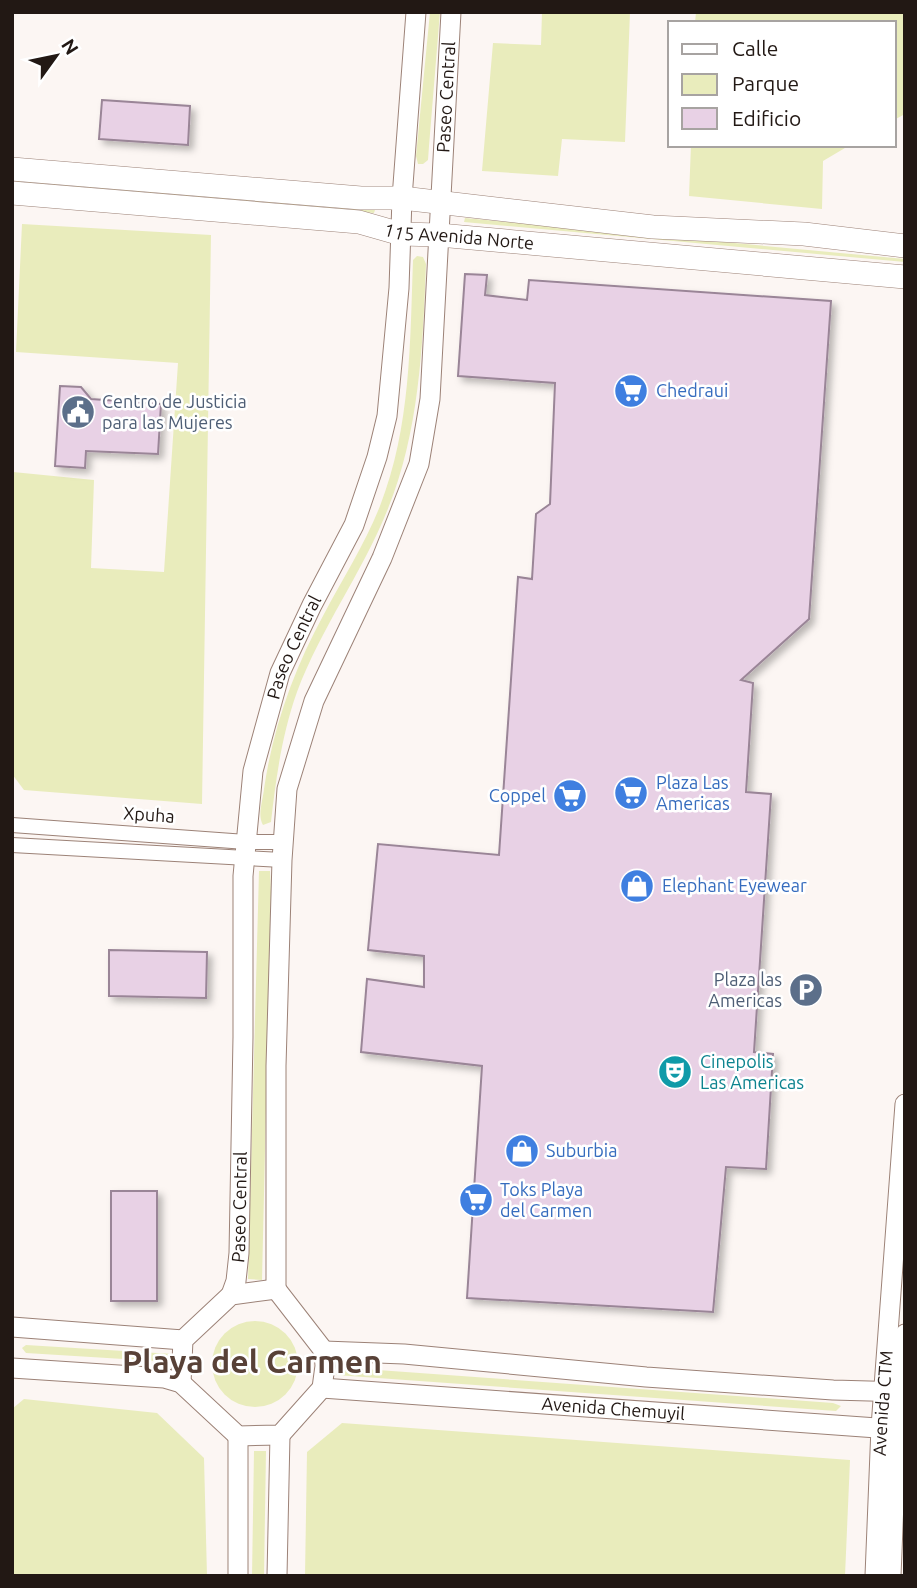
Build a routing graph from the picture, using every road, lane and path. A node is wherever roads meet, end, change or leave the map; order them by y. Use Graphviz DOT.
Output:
graph roads {
  1 [pos="416,12"];
  2 [pos="451,12"];
  3 [pos="12,169"];
  4 [pos="12,193"];
  5 [pos="402,198"];
  6 [pos="441,204"];
  7 [pos="401,234"];
  8 [pos="439,235"];
  9 [pos="905,246"];
  10 [pos="905,277"];
  11 [pos="12,825"];
  12 [pos="12,845"];
  13 [pos="245,849"];
  14 [pos="282,851"];
  15 [pos="905,1104"];
  16 [pos="275,1289"];
  17 [pos="231,1294"];
  18 [pos="12,1327"];
  19 [pos="905,1334"];
  20 [pos="183,1340"];
  21 [pos="324,1351"];
  22 [pos="12,1368"];
  23 [pos="181,1383"];
  24 [pos="322,1388"];
  25 [pos="897,1391"];
  26 [pos="894,1428"];
  27 [pos="280,1435"];
  28 [pos="238,1436"];
  29 [pos="237,1576"];
  30 [pos="277,1576"];
  31 [pos="875,1576"];
  32 [pos="891,1576"];
  1 -- 5 [label="main road, Paseo Central"];
  2 -- 6 [label="main road, Paseo Central"];
  3 -- 5 [label="main road, 115 Avenida Norte"];
  4 -- 7 [label="main road, 115 Avenida Norte"];
  5 -- 6 [label="main road, 115 Avenida Norte"];
  5 -- 7 [label="main road, Paseo Central"];
  6 -- 8 [label="main road, Paseo Central"];
  6 -- 9 [label="main road, 115 Avenida Norte"];
  7 -- 8 [label="main road, 115 Avenida Norte"];
  7 -- 13 [label="main road, Paseo Central"];
  8 -- 10 [label="main road, 115 Avenida Norte"];
  8 -- 14 [label="main road, Paseo Central"];
  11 -- 13 [label="street, Xpuha"];
  12 -- 13 [label="street, Xpuha"];
  13 -- 14 [label="street, Xpuha"];
  13 -- 17 [label="main road, Paseo Central"];
  14 -- 16 [label="main road, Paseo Central"];
  15 -- 25 [label="main road, Avenida CTM"];
  16 -- 17 [label="main road"];
  16 -- 21 [label="main road"];
  17 -- 20 [label="main road"];
  18 -- 20 [label="main road"];
  19 -- 25 [label="main road, Avenida CTM"];
  20 -- 23 [label="main road"];
  21 -- 24 [label="main road"];
  21 -- 25 [label="main road, Avenida Chemuyil"];
  22 -- 23 [label="main road"];
  23 -- 28 [label="main road"];
  24 -- 26 [label="main road, Avenida Chemuyil"];
  24 -- 27 [label="main road"];
  25 -- 26 [label="main road, Avenida CTM"];
  26 -- 31 [label="main road, Avenida CTM"];
  26 -- 32 [label="main road, Avenida CTM"];
  27 -- 28 [label="main road"];
  27 -- 30 [label="main road"];
  28 -- 29 [label="main road"];
}
